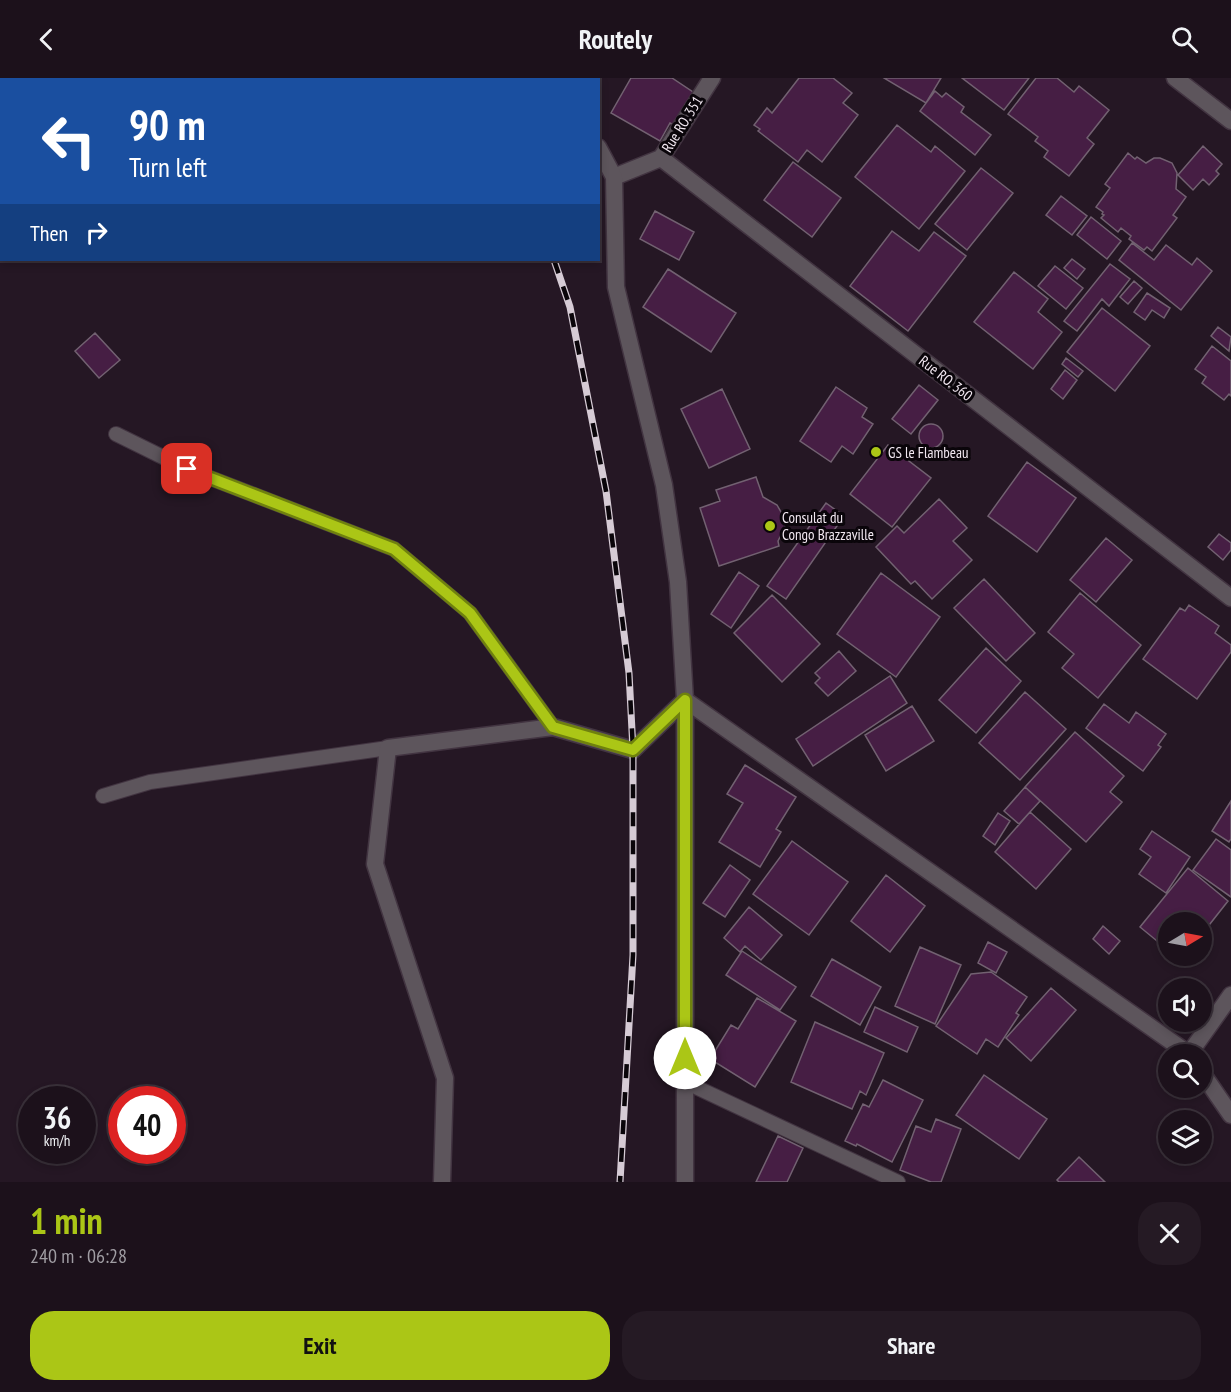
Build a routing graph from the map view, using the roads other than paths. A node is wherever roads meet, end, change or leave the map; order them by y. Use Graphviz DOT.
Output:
graph roads {
  1 [pos="712,78"];
  2 [pos="1175,78"];
  3 [pos="1231,121"];
  4 [pos="600,151"];
  5 [pos="661,158"];
  6 [pos="614,177"];
  7 [pos="116,434"];
  8 [pos="1231,598"];
  9 [pos="685,700"];
  10 [pos="553,727"];
  11 [pos="388,748"];
  12 [pos="104,796"];
  13 [pos="1231,995"];
  14 [pos="1175,1044"];
  15 [pos="1196,1044"];
  16 [pos="685,1082"];
  17 [pos="1212,1087"];
  18 [pos="1231,1115"];
  19 [pos="441,1182"];
  20 [pos="685,1182"];
  21 [pos="898,1182"];
  1 -- 5 [label="street, Rue RO. 351"];
  2 -- 3 [label="street"];
  4 -- 6 [label="street"];
  5 -- 6 [label="street, Rue RO. 351"];
  5 -- 8 [label="street, Rue RO. 360"];
  6 -- 9 [label="street"];
  7 -- 10 [label="lane"];
  9 -- 10 [label="street"];
  9 -- 14 [label="street"];
  9 -- 16 [label="street"];
  10 -- 11 [label="street"];
  11 -- 12 [label="lane"];
  11 -- 19 [label="street"];
  13 -- 15 [label="street"];
  16 -- 20 [label="street"];
  16 -- 21 [label="lane"];
  17 -- 18 [label="street"];
}
